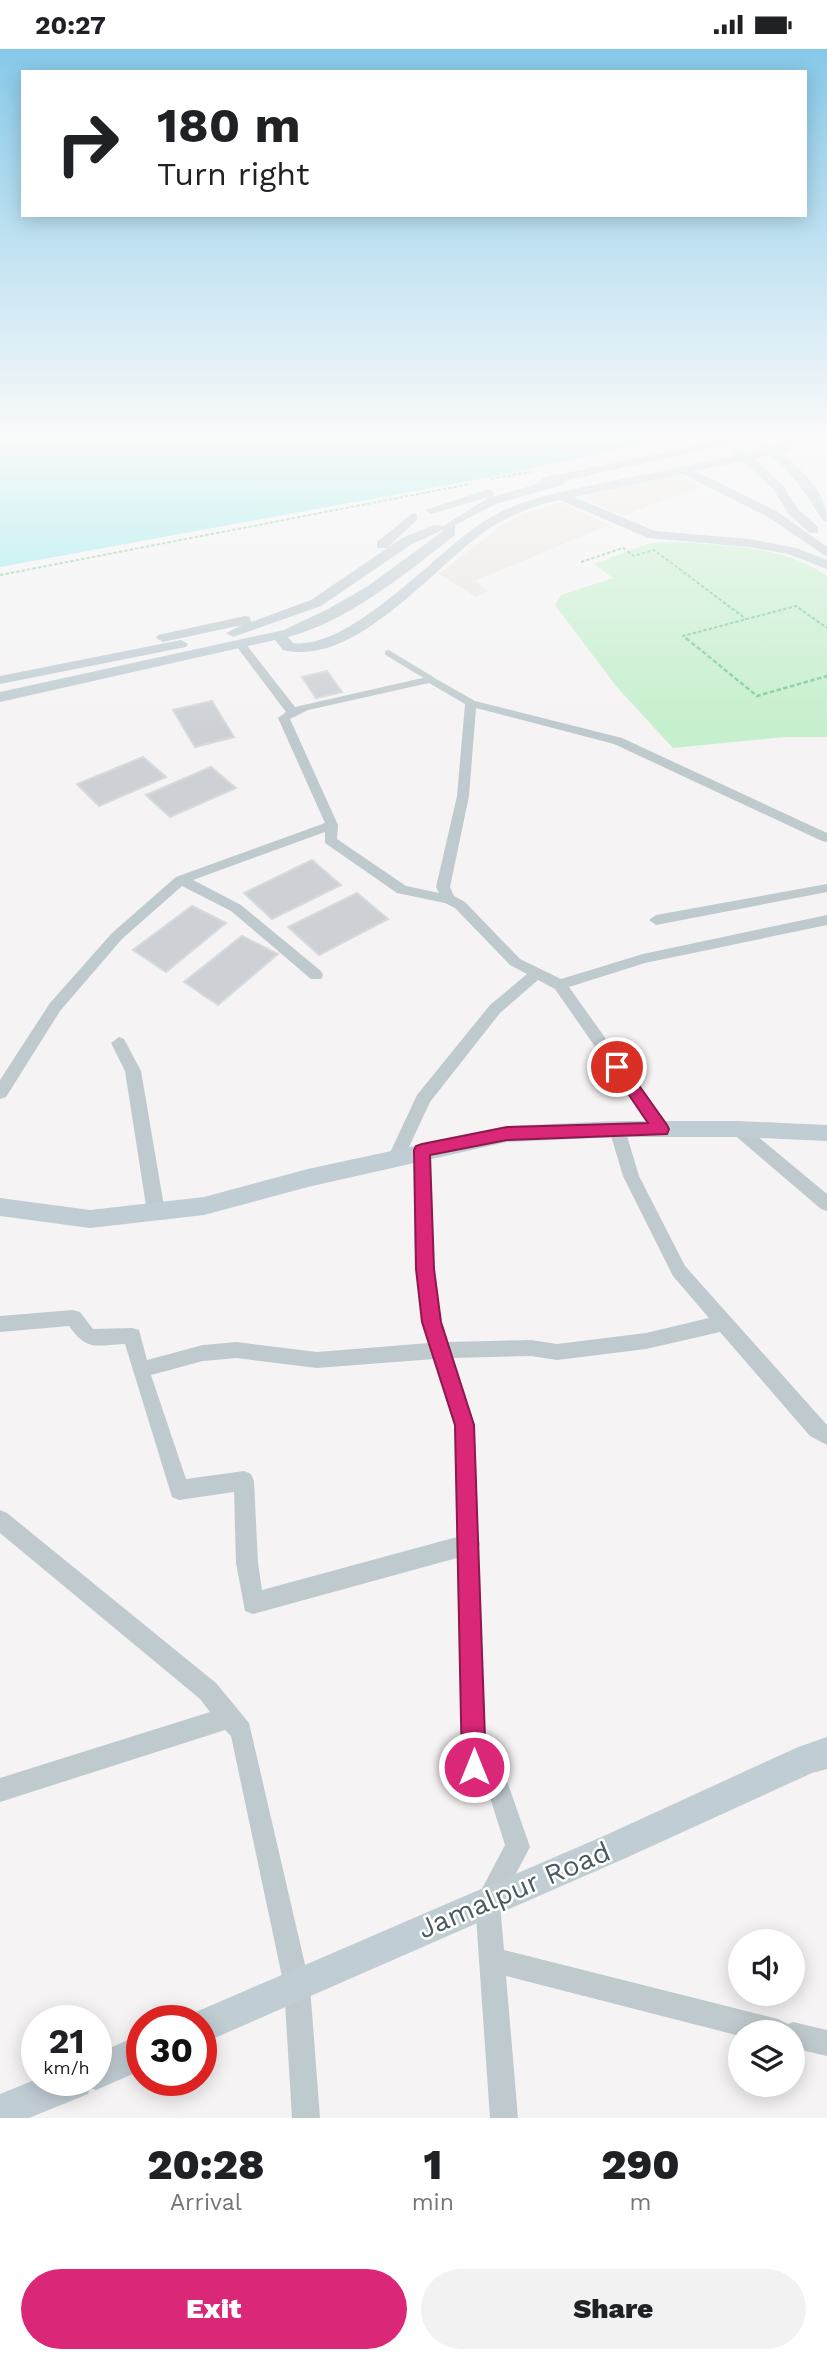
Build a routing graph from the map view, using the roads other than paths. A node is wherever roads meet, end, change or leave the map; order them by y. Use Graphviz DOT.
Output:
graph roads {
  1 [pos="393,537"];
  2 [pos="419,537"];
  3 [pos="444,537"];
  4 [pos="471,537"];
  5 [pos="672,537"];
  6 [pos="804,537"];
  7 [pos="827,553"];
  8 [pos="827,565"];
  9 [pos="279,635"];
  10 [pos="241,645"];
  11 [pos="388,653"];
  12 [pos="0,671"];
  13 [pos="0,680"];
  14 [pos="431,680"];
  15 [pos="0,697"];
  16 [pos="471,703"];
  17 [pos="293,713"];
  18 [pos="332,825"];
  19 [pos="827,838"];
  20 [pos="181,880"];
  21 [pos="827,888"];
  22 [pos="449,899"];
  23 [pos="656,920"];
  24 [pos="827,920"];
  25 [pos="537,973"];
  26 [pos="316,975"];
  27 [pos="560,985"];
  28 [pos="119,1043"];
  29 [pos="0,1093"];
  30 [pos="617,1129"];
  31 [pos="661,1129"];
  32 [pos="738,1129"];
  33 [pos="827,1133"];
  34 [pos="422,1150"];
  35 [pos="396,1157"];
  36 [pos="827,1203"];
  37 [pos="0,1207"];
  38 [pos="156,1212"];
  39 [pos="724,1323"];
  40 [pos="0,1324"];
  41 [pos="442,1350"];
  42 [pos="139,1370"];
  43 [pos="827,1436"];
  44 [pos="0,1520"];
  45 [pos="470,1544"];
  46 [pos="229,1717"];
  47 [pos="827,1753"];
  48 [pos="0,1790"];
  49 [pos="487,1902"];
  50 [pos="492,1960"];
  51 [pos="297,1986"];
  52 [pos="217,2020"];
  53 [pos="730,2020"];
  54 [pos="805,2038"];
  55 [pos="827,2043"];
  56 [pos="39,2096"];
  57 [pos="0,2112"];
  58 [pos="306,2118"];
  59 [pos="504,2118"];
  1 -- 12 [label="main road"];
  2 -- 13 [label="main road"];
  3 -- 9 [label="main road"];
  4 -- 9 [label="main road"];
  5 -- 8 [label="main road"];
  6 -- 7 [label="main road"];
  9 -- 10 [label="main road"];
  10 -- 15 [label="main road"];
  10 -- 17 [label="street"];
  11 -- 14 [label="lane"];
  14 -- 16 [label="street"];
  14 -- 17 [label="street"];
  16 -- 19 [label="street"];
  16 -- 22 [label="street"];
  17 -- 18 [label="street"];
  18 -- 20 [label="street"];
  18 -- 22 [label="street"];
  20 -- 26 [label="street"];
  20 -- 29 [label="street"];
  21 -- 23 [label="street"];
  22 -- 25 [label="street"];
  24 -- 27 [label="street"];
  25 -- 27 [label="street"];
  25 -- 35 [label="street"];
  27 -- 31 [label="street"];
  28 -- 38 [label="street"];
  30 -- 31 [label="main road"];
  30 -- 34 [label="main road"];
  30 -- 39 [label="street"];
  31 -- 32 [label="main road"];
  32 -- 33 [label="main road"];
  32 -- 36 [label="street"];
  34 -- 35 [label="main road"];
  34 -- 41 [label="street"];
  35 -- 38 [label="main road"];
  37 -- 38 [label="main road"];
  39 -- 41 [label="street"];
  39 -- 43 [label="street"];
  40 -- 42 [label="street"];
  41 -- 42 [label="street"];
  41 -- 45 [label="street"];
  42 -- 45 [label="street"];
  44 -- 46 [label="street"];
  45 -- 49 [label="street"];
  46 -- 48 [label="street"];
  46 -- 51 [label="street"];
  47 -- 49 [label="main road, Jamalpur Road"];
  49 -- 50 [label="street"];
  49 -- 51 [label="main road, Jamalpur Road"];
  50 -- 53 [label="street"];
  50 -- 59 [label="street"];
  51 -- 52 [label="main road, Jamalpur Road"];
  51 -- 58 [label="street"];
  54 -- 55 [label="street"];
  56 -- 57 [label="main road"];
}
